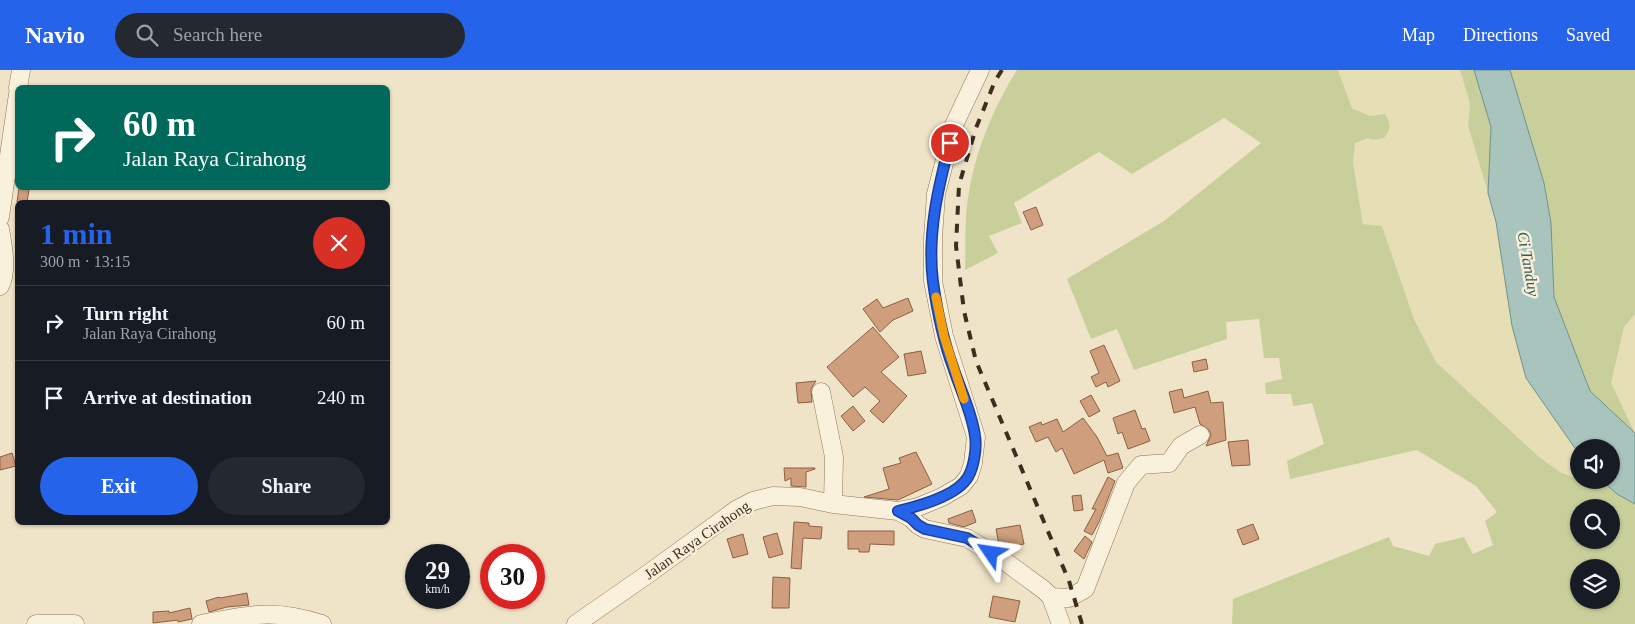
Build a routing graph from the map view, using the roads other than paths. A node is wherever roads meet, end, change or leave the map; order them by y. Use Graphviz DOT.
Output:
graph roads {
  1 [pos="21,70"];
  2 [pos="980,70"];
  3 [pos="18,85"];
  4 [pos="15,114"];
  5 [pos="8,162"];
  6 [pos="0,218"];
  7 [pos="0,229"];
  8 [pos="0,286"];
  9 [pos="821,392"];
  10 [pos="1200,435"];
  11 [pos="833,504"];
  12 [pos="898,511"];
  13 [pos="1050,597"];
  14 [pos="36,624"];
  15 [pos="76,624"];
  16 [pos="201,624"];
  17 [pos="322,624"];
  18 [pos="576,624"];
  19 [pos="1060,624"];
  1 -- 3 [label="street"];
  2 -- 12 [label="street, Jalan Raya Cirahong"];
  4 -- 5 [label="street"];
  5 -- 6 [label="street"];
  7 -- 8 [label="street"];
  9 -- 11 [label="street"];
  10 -- 13 [label="street"];
  11 -- 12 [label="street, Jalan Raya Cirahong"];
  11 -- 18 [label="street, Jalan Raya Cirahong"];
  12 -- 13 [label="street"];
  13 -- 19 [label="street"];
  14 -- 15 [label="street"];
  16 -- 17 [label="street"];
}
